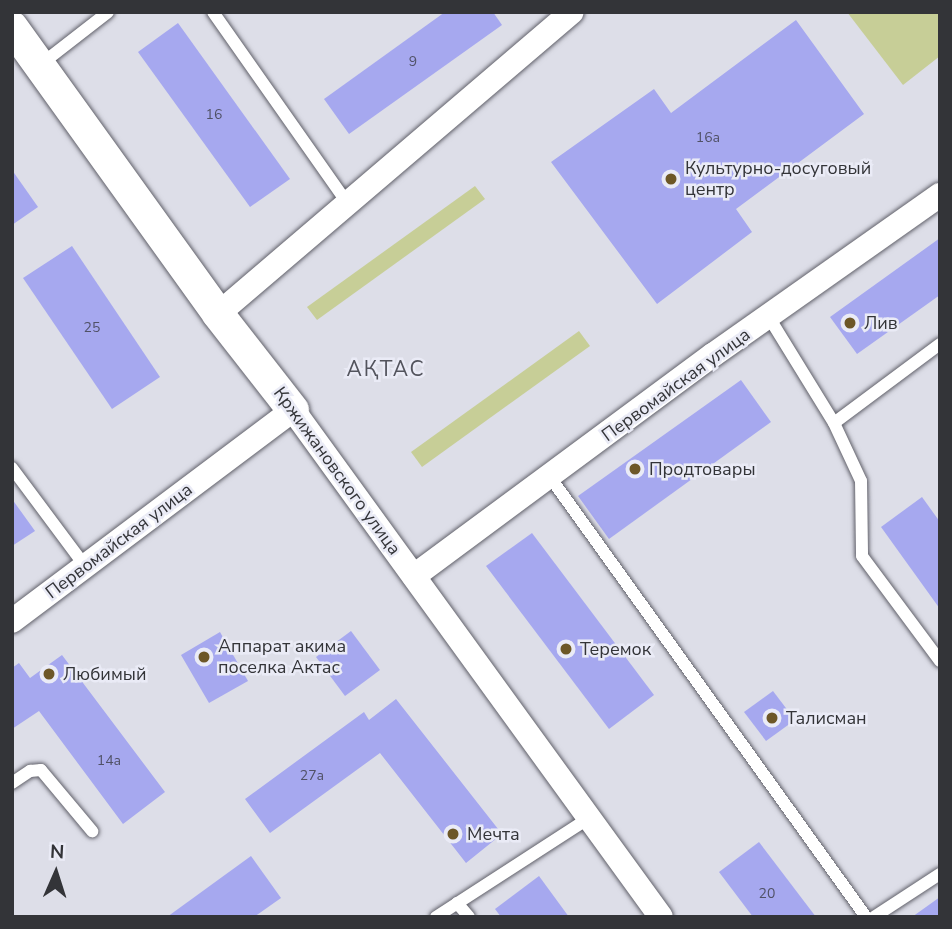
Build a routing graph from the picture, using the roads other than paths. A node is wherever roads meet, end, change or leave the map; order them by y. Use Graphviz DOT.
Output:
graph roads {
  1 [pos="108,12"];
  2 [pos="213,12"];
  3 [pos="560,15"];
  4 [pos="12,27"];
  5 [pos="39,65"];
  6 [pos="940,195"];
  7 [pos="347,203"];
  8 [pos="218,314"];
  9 [pos="770,319"];
  10 [pos="940,344"];
  11 [pos="293,410"];
  12 [pos="834,423"];
  13 [pos="12,468"];
  14 [pos="550,477"];
  15 [pos="86,566"];
  16 [pos="414,576"];
  17 [pos="12,621"];
  18 [pos="940,660"];
  19 [pos="12,783"];
  20 [pos="589,818"];
  21 [pos="92,831"];
  22 [pos="940,874"];
  23 [pos="457,903"];
  24 [pos="436,917"];
  25 [pos="469,917"];
  26 [pos="661,917"];
  27 [pos="866,917"];
  28 [pos="874,917"];
  1 -- 5 [label="lane"];
  2 -- 7 [label="lane"];
  3 -- 7 [label="street"];
  4 -- 5 [label="street, Кржижановского улица"];
  5 -- 8 [label="street, Кржижановского улица"];
  6 -- 9 [label="street, Первомайская улица"];
  7 -- 8 [label="street"];
  8 -- 11 [label="street, Кржижановского улица"];
  9 -- 12 [label="lane"];
  9 -- 14 [label="street, Первомайская улица"];
  10 -- 12 [label="lane"];
  11 -- 15 [label="street, Первомайская улица"];
  11 -- 16 [label="street, Кржижановского улица"];
  12 -- 18 [label="lane"];
  13 -- 15 [label="lane"];
  14 -- 16 [label="street, Первомайская улица"];
  14 -- 27 [label="lane"];
  15 -- 17 [label="street, Первомайская улица"];
  16 -- 20 [label="street, Кржижановского улица"];
  19 -- 21 [label="lane"];
  20 -- 23 [label="lane"];
  20 -- 26 [label="street, Кржижановского улица"];
  22 -- 28 [label="lane"];
  23 -- 24 [label="lane"];
  23 -- 25 [label="lane"];
}
